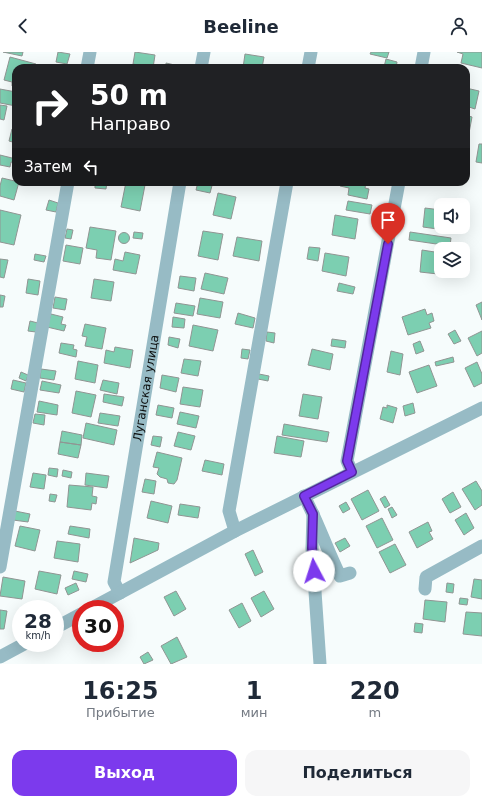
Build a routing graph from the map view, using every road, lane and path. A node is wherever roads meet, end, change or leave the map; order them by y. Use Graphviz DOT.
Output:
graph roads {
  1 [pos="90,52"];
  2 [pos="204,52"];
  3 [pos="311,52"];
  4 [pos="424,52"];
  5 [pos="88,64"];
  6 [pos="202,64"];
  7 [pos="309,64"];
  8 [pos="421,64"];
  9 [pos="67,186"];
  10 [pos="179,186"];
  11 [pos="286,186"];
  12 [pos="398,186"];
  13 [pos="482,408"];
  14 [pos="352,472"];
  15 [pos="304,496"];
  16 [pos="313,514"];
  17 [pos="235,531"];
  18 [pos="482,546"];
  19 [pos="0,567"];
  20 [pos="350,573"];
  21 [pos="425,589"];
  22 [pos="120,593"];
  23 [pos="107,600"];
  24 [pos="12,651"];
  25 [pos="0,657"];
  26 [pos="320,664"];
  1 -- 5 [label="street"];
  2 -- 6 [label="street"];
  3 -- 7 [label="street"];
  4 -- 8 [label="street"];
  9 -- 19 [label="street"];
  10 -- 22 [label="street, Луганская улица"];
  11 -- 17 [label="street"];
  12 -- 14 [label="street"];
  13 -- 14 [label="street"];
  14 -- 15 [label="street"];
  15 -- 16 [label="street"];
  15 -- 17 [label="street"];
  16 -- 20 [label="street"];
  16 -- 26 [label="street"];
  17 -- 22 [label="street"];
  18 -- 21 [label="street"];
  22 -- 23 [label="street"];
  24 -- 25 [label="street"];
}
